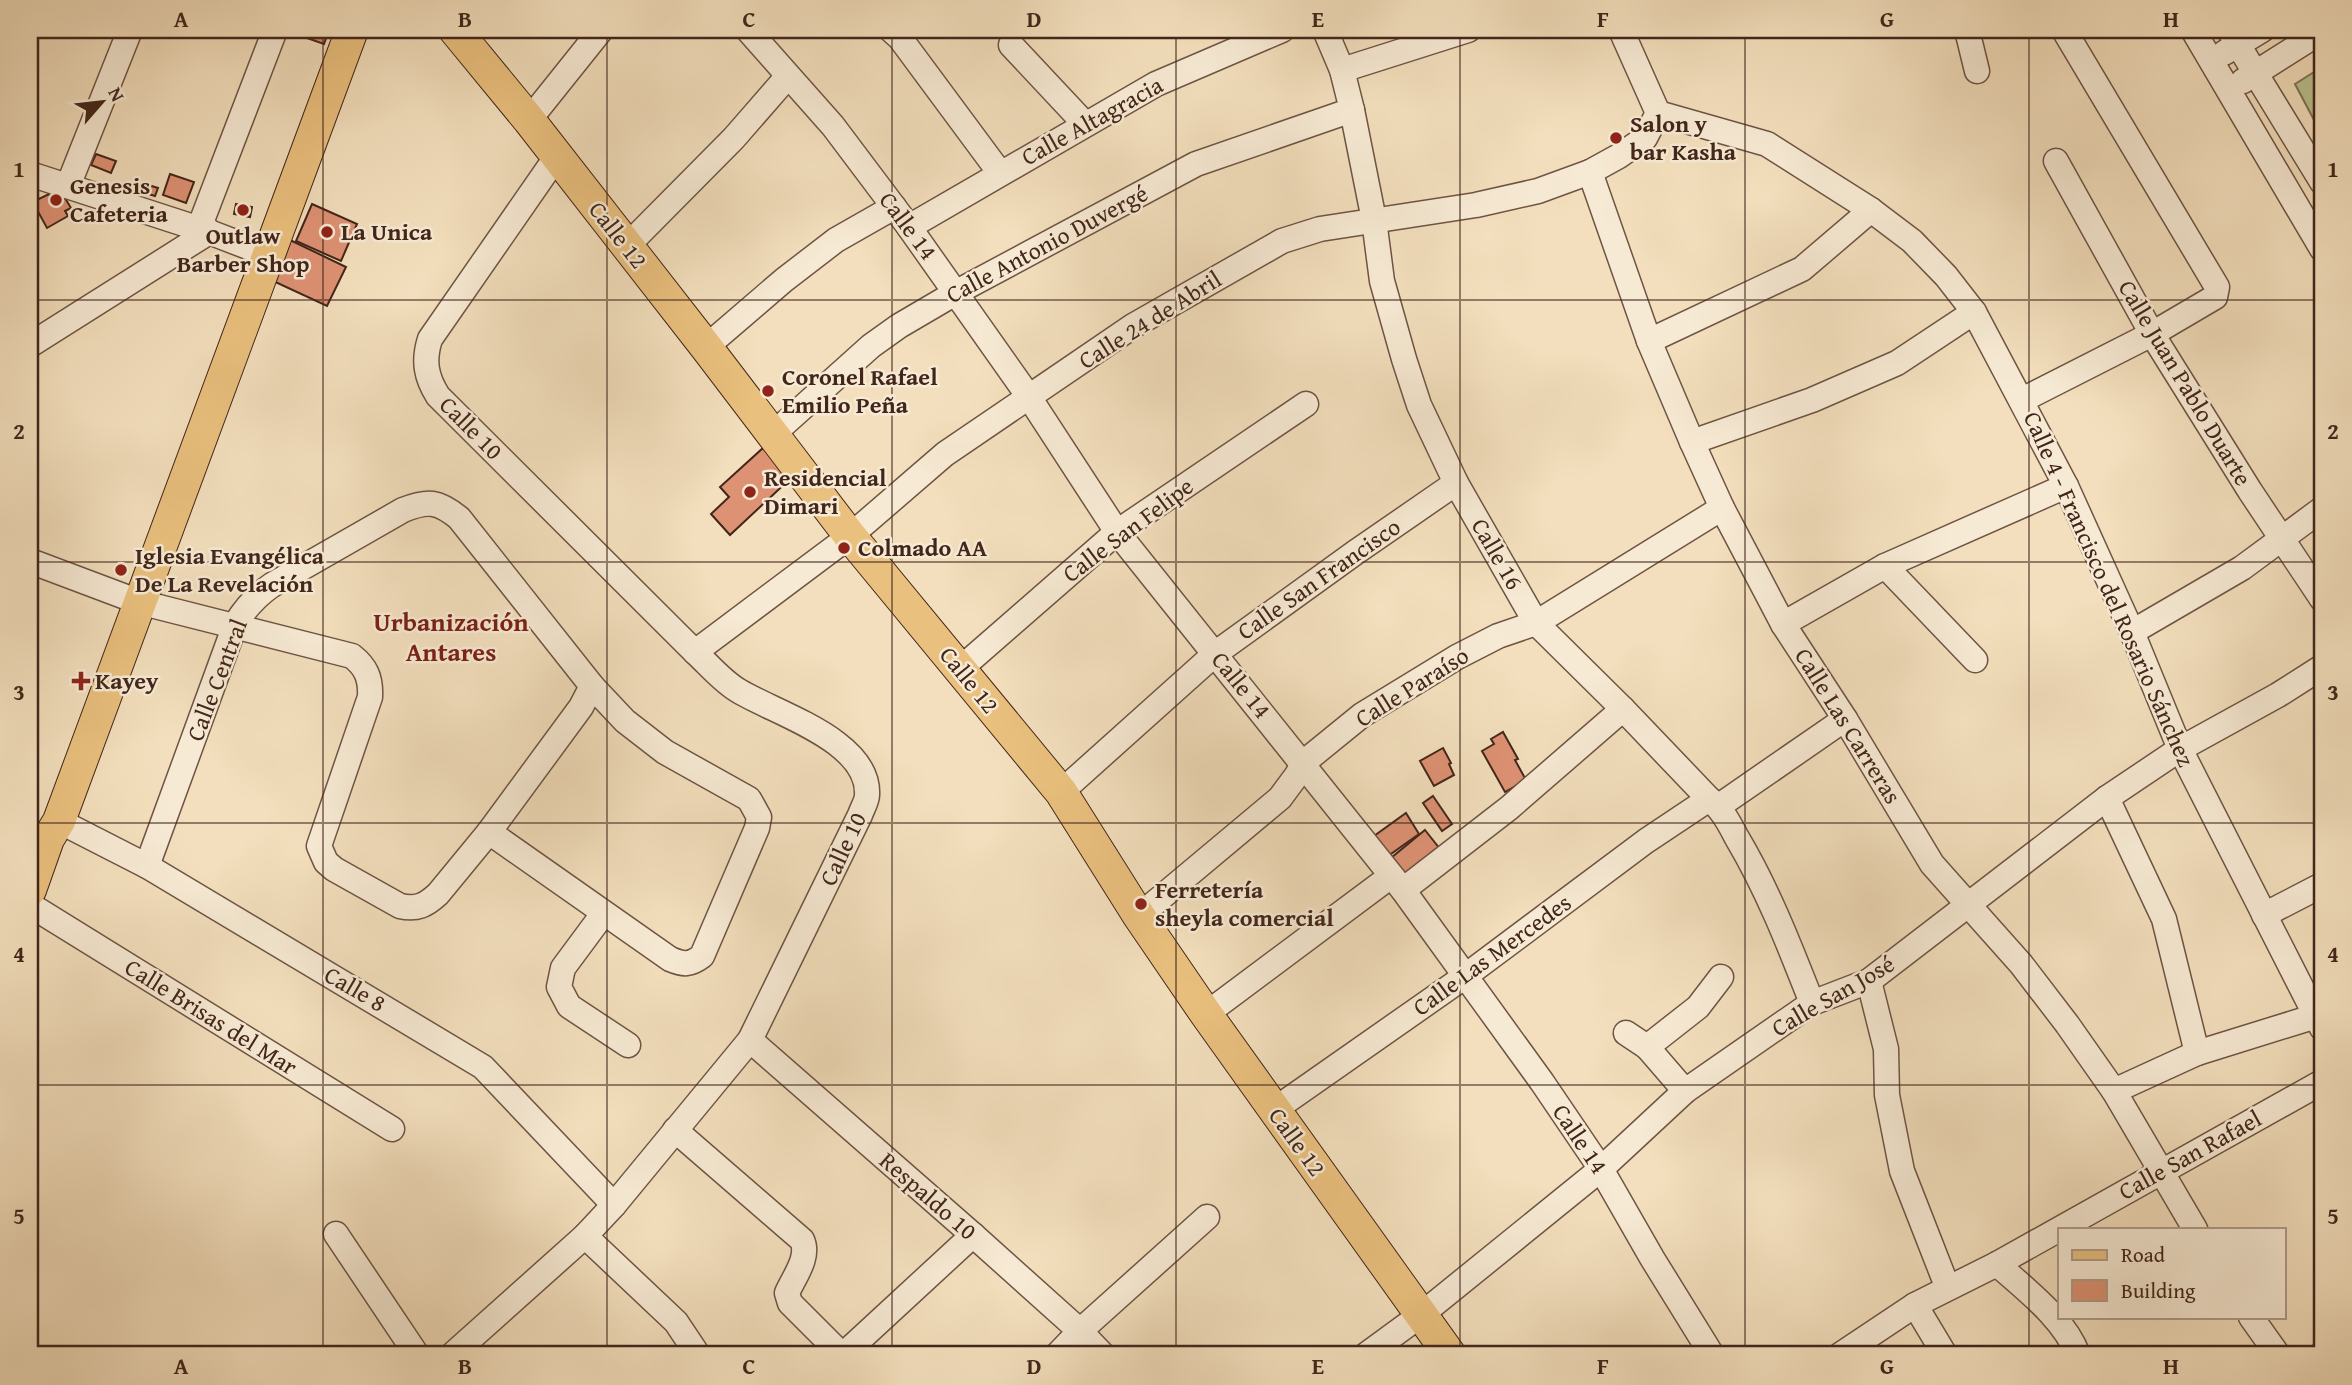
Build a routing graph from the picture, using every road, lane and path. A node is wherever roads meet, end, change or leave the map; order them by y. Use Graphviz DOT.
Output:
graph roads {
  1 [pos="130,30"];
  2 [pos="275,30"];
  3 [pos="352,30"];
  4 [pos="455,30"];
  5 [pos="601,30"];
  6 [pos="748,30"];
  7 [pos="891,30"];
  8 [pos="1282,30"];
  9 [pos="1325,30"];
  10 [pos="1468,30"];
  11 [pos="1621,30"];
  12 [pos="1967,30"];
  13 [pos="2064,30"];
  14 [pos="2193,30"];
  15 [pos="2262,30"];
  16 [pos="2322,31"];
  17 [pos="2233,37"];
  18 [pos="1011,45"];
  19 [pos="2212,60"];
  20 [pos="1342,70"];
  21 [pos="1977,71"];
  22 [pos="2256,73"];
  23 [pos="788,76"];
  24 [pos="2230,89"];
  25 [pos="1353,110"];
  26 [pos="1658,113"];
  27 [pos="529,120"];
  28 [pos="1085,124"];
  29 [pos="556,156"];
  30 [pos="2056,161"];
  31 [pos="1590,172"];
  32 [pos="1000,173"];
  33 [pos="30,174"];
  34 [pos="2322,182"];
  35 [pos="68,186"];
  36 [pos="1871,210"];
  37 [pos="902,217"];
  38 [pos="1374,220"];
  39 [pos="209,232"];
  40 [pos="627,246"];
  41 [pos="2322,249"];
  42 [pos="269,256"];
  43 [pos="957,292"];
  44 [pos="1975,312"];
  45 [pos="2151,334"];
  46 [pos="1649,341"];
  47 [pos="30,345"];
  48 [pos="706,347"];
  49 [pos="1029,397"];
  50 [pos="2022,400"];
  51 [pos="1306,404"];
  52 [pos="773,434"];
  53 [pos="1692,442"];
  54 [pos="1456,483"];
  55 [pos="2066,486"];
  56 [pos="1722,508"];
  57 [pos="2322,509"];
  58 [pos="1117,532"];
  59 [pos="850,536"];
  60 [pos="2284,539"];
  61 [pos="30,561"];
  62 [pos="1885,566"];
  63 [pos="2322,599"];
  64 [pos="139,601"];
  65 [pos="1536,624"];
  66 [pos="1783,624"];
  67 [pos="235,625"];
  68 [pos="2132,632"];
  69 [pos="695,652"];
  70 [pos="1216,653"];
  71 [pos="1975,660"];
  72 [pos="2322,667"];
  73 [pos="960,668"];
  74 [pos="592,686"];
  75 [pos="1623,709"];
  76 [pos="1845,719"];
  77 [pos="2180,749"];
  78 [pos="1303,763"];
  79 [pos="1061,792"];
  80 [pos="2107,798"];
  81 [pos="1714,802"];
  82 [pos="45,832"];
  83 [pos="489,832"];
  84 [pos="147,866"];
  85 [pos="1397,883"];
  86 [pos="2322,885"];
  87 [pos="30,890"];
  88 [pos="1969,903"];
  89 [pos="30,905"];
  90 [pos="603,914"];
  91 [pos="2264,915"];
  92 [pos="1139,916"];
  93 [pos="1464,977"];
  94 [pos="1721,977"];
  95 [pos="1869,981"];
  96 [pos="1812,1003"];
  97 [pos="1206,1014"];
  98 [pos="2319,1022"];
  99 [pos="1626,1033"];
  100 [pos="750,1040"];
  101 [pos="628,1045"];
  102 [pos="1647,1047"];
  103 [pos="2197,1052"];
  104 [pos="2322,1082"];
  105 [pos="1685,1091"];
  106 [pos="2114,1091"];
  107 [pos="1274,1110"];
  108 [pos="392,1129"];
  109 [pos="675,1130"];
  110 [pos="1601,1169"];
  111 [pos="2159,1171"];
  112 [pos="614,1205"];
  113 [pos="1207,1217"];
  114 [pos="2060,1228"];
  115 [pos="2194,1228"];
  116 [pos="2058,1229"];
  117 [pos="336,1234"];
  118 [pos="973,1235"];
  119 [pos="585,1236"];
  120 [pos="1997,1264"];
  121 [pos="1944,1290"];
  122 [pos="1915,1305"];
  123 [pos="1423,1314"];
  124 [pos="2252,1318"];
  125 [pos="1080,1331"];
  126 [pos="417,1355"];
  127 [pos="452,1355"];
  128 [pos="698,1355"];
  129 [pos="842,1355"];
  130 [pos="1057,1355"];
  131 [pos="1103,1355"];
  132 [pos="1366,1355"];
  133 [pos="1450,1355"];
  134 [pos="1712,1355"];
  135 [pos="1840,1355"];
  136 [pos="1945,1355"];
  137 [pos="2078,1355"];
  138 [pos="2278,1355"];
  1 -- 35 [label="street"];
  2 -- 39 [label="street"];
  3 -- 42 [label="main road"];
  4 -- 27 [label="main road, Calle 12"];
  5 -- 27 [label="street"];
  6 -- 23 [label="street, Calle 14"];
  7 -- 32 [label="street"];
  8 -- 28 [label="street, Calle Altagracia"];
  9 -- 20 [label="street, Calle 16"];
  10 -- 20 [label="street"];
  11 -- 26 [label="street"];
  12 -- 21 [label="street"];
  13 -- 45 [label="street"];
  14 -- 19 [label="street"];
  15 -- 17 [label="street"];
  16 -- 22 [label="street"];
  17 -- 19 [label="street"];
  17 -- 22 [label="street"];
  18 -- 28 [label="street"];
  19 -- 24 [label="street"];
  20 -- 25 [label="street, Calle 16"];
  22 -- 24 [label="street"];
  22 -- 34 [label="street"];
  23 -- 37 [label="street, Calle 14"];
  23 -- 40 [label="street"];
  24 -- 41 [label="street"];
  25 -- 38 [label="street, Calle 16"];
  25 -- 43 [label="street, Calle Antonio Duvergé"];
  26 -- 31 [label="street, Calle 24 de Abril"];
  26 -- 36 [label="street, Calle 4 - Francisco del Rosario Sánchez"];
  27 -- 29 [label="main road, Calle 12"];
  28 -- 32 [label="street, Calle Altagracia"];
  29 -- 40 [label="main road, Calle 12"];
  29 -- 69 [label="street, Calle 10"];
  30 -- 45 [label="street, Calle Juan Pablo Duarte"];
  31 -- 38 [label="street, Calle 24 de Abril"];
  31 -- 46 [label="street, Calle Las Carreras"];
  32 -- 37 [label="street, Calle Altagracia"];
  33 -- 35 [label="street"];
  35 -- 39 [label="street"];
  36 -- 44 [label="street, Calle 4 - Francisco del Rosario Sánchez"];
  36 -- 46 [label="street"];
  37 -- 43 [label="street, Calle 14"];
  37 -- 48 [label="street, Calle Altagracia"];
  38 -- 49 [label="street, Calle 24 de Abril"];
  38 -- 54 [label="street, Calle 16"];
  39 -- 42 [label="street"];
  39 -- 47 [label="street"];
  40 -- 48 [label="main road, Calle 12"];
  42 -- 64 [label="main road"];
  43 -- 49 [label="street, Calle 14"];
  43 -- 52 [label="street, Calle Antonio Duvergé"];
  44 -- 50 [label="street, Calle 4 - Francisco del Rosario Sánchez"];
  44 -- 53 [label="street"];
  45 -- 50 [label="street"];
  45 -- 60 [label="street, Calle Juan Pablo Duarte"];
  46 -- 53 [label="street, Calle Las Carreras"];
  48 -- 52 [label="main road, Calle 12"];
  49 -- 58 [label="street, Calle 14"];
  49 -- 59 [label="street, Calle 24 de Abril"];
  50 -- 55 [label="street, Calle 4 - Francisco del Rosario Sánchez"];
  51 -- 58 [label="street, Calle San Felipe"];
  52 -- 59 [label="main road, Calle 12"];
  53 -- 56 [label="street, Calle Las Carreras"];
  54 -- 65 [label="street, Calle 16"];
  54 -- 70 [label="street, Calle San Francisco"];
  55 -- 62 [label="street"];
  55 -- 68 [label="street, Calle 4 - Francisco del Rosario Sánchez"];
  56 -- 65 [label="street, Calle Paraíso"];
  56 -- 66 [label="street, Calle Las Carreras"];
  57 -- 60 [label="street"];
  58 -- 70 [label="street, Calle 14"];
  58 -- 73 [label="street, Calle San Felipe"];
  59 -- 69 [label="street, Calle 24 de Abril"];
  59 -- 73 [label="main road, Calle 12"];
  60 -- 63 [label="street, Calle Juan Pablo Duarte"];
  60 -- 68 [label="street"];
  61 -- 64 [label="street"];
  62 -- 66 [label="street"];
  62 -- 71 [label="street"];
  64 -- 67 [label="street"];
  64 -- 82 [label="main road"];
  65 -- 75 [label="street, Calle 16"];
  65 -- 78 [label="street, Calle Paraíso"];
  66 -- 76 [label="street, Calle Las Carreras"];
  67 -- 74 [label="street, Calle Central"];
  67 -- 83 [label="street"];
  67 -- 84 [label="street, Calle Central"];
  68 -- 77 [label="street, Calle 4 - Francisco del Rosario Sánchez"];
  69 -- 100 [label="street, Calle 10"];
  70 -- 78 [label="street, Calle 14"];
  70 -- 79 [label="street, Calle San Francisco"];
  72 -- 77 [label="street, Calle San José"];
  73 -- 79 [label="main road, Calle 12"];
  74 -- 83 [label="street"];
  74 -- 90 [label="street, Calle Central"];
  75 -- 81 [label="street, Calle 16"];
  75 -- 85 [label="street"];
  76 -- 81 [label="street, Calle Las Mercedes"];
  76 -- 88 [label="street, Calle Las Carreras"];
  77 -- 80 [label="street, Calle San José"];
  77 -- 91 [label="street, Calle 4 - Francisco del Rosario Sánchez"];
  78 -- 85 [label="street, Calle 14"];
  78 -- 92 [label="street, Calle Paraíso"];
  79 -- 92 [label="main road, Calle 12"];
  80 -- 88 [label="street, Calle San José"];
  80 -- 103 [label="street"];
  81 -- 93 [label="street, Calle Las Mercedes"];
  81 -- 96 [label="street, Calle 16"];
  82 -- 84 [label="street, Calle 8"];
  82 -- 87 [label="main road"];
  83 -- 90 [label="street"];
  84 -- 112 [label="street, Calle 8"];
  85 -- 93 [label="street, Calle 14"];
  85 -- 97 [label="street"];
  86 -- 91 [label="street"];
  88 -- 95 [label="street, Calle San José"];
  88 -- 106 [label="street, Calle Las Carreras"];
  89 -- 108 [label="street, Calle Brisas del Mar"];
  90 -- 101 [label="street"];
  91 -- 98 [label="street, Calle 4 - Francisco del Rosario Sánchez"];
  92 -- 97 [label="main road, Calle 12"];
  93 -- 107 [label="street, Calle Las Mercedes"];
  93 -- 110 [label="street, Calle 14"];
  94 -- 102 [label="street"];
  95 -- 96 [label="street, Calle San José"];
  95 -- 121 [label="street"];
  96 -- 105 [label="street, Calle San José"];
  97 -- 107 [label="main road, Calle 12"];
  98 -- 103 [label="street"];
  99 -- 102 [label="street"];
  100 -- 109 [label="street, Calle 10"];
  100 -- 118 [label="street, Respaldo 10"];
  102 -- 105 [label="street"];
  103 -- 106 [label="street"];
  104 -- 111 [label="street, Calle San Rafael"];
  105 -- 110 [label="street, Calle San José"];
  106 -- 111 [label="street, Calle Las Carreras"];
  107 -- 123 [label="main road, Calle 12"];
  109 -- 112 [label="street, Calle 10"];
  109 -- 129 [label="street"];
  110 -- 123 [label="street, Calle San José"];
  110 -- 134 [label="street, Calle 14"];
  111 -- 114 [label="street, Calle San Rafael"];
  111 -- 115 [label="street, Calle Las Carreras"];
  112 -- 119 [label="street, Calle 10"];
  113 -- 125 [label="street"];
  116 -- 120 [label="street, Calle San Rafael"];
  117 -- 126 [label="street"];
  118 -- 125 [label="street, Respaldo 10"];
  118 -- 129 [label="street"];
  119 -- 127 [label="street, Calle 10"];
  119 -- 128 [label="street"];
  120 -- 121 [label="street, Calle San Rafael"];
  120 -- 137 [label="street"];
  121 -- 122 [label="street, Calle San Rafael"];
  122 -- 135 [label="street, Calle San Rafael"];
  122 -- 136 [label="street"];
  123 -- 132 [label="street, Calle San José"];
  123 -- 133 [label="main road, Calle 12"];
  124 -- 138 [label="street"];
  125 -- 130 [label="street"];
  125 -- 131 [label="street, Respaldo 10"];
}
